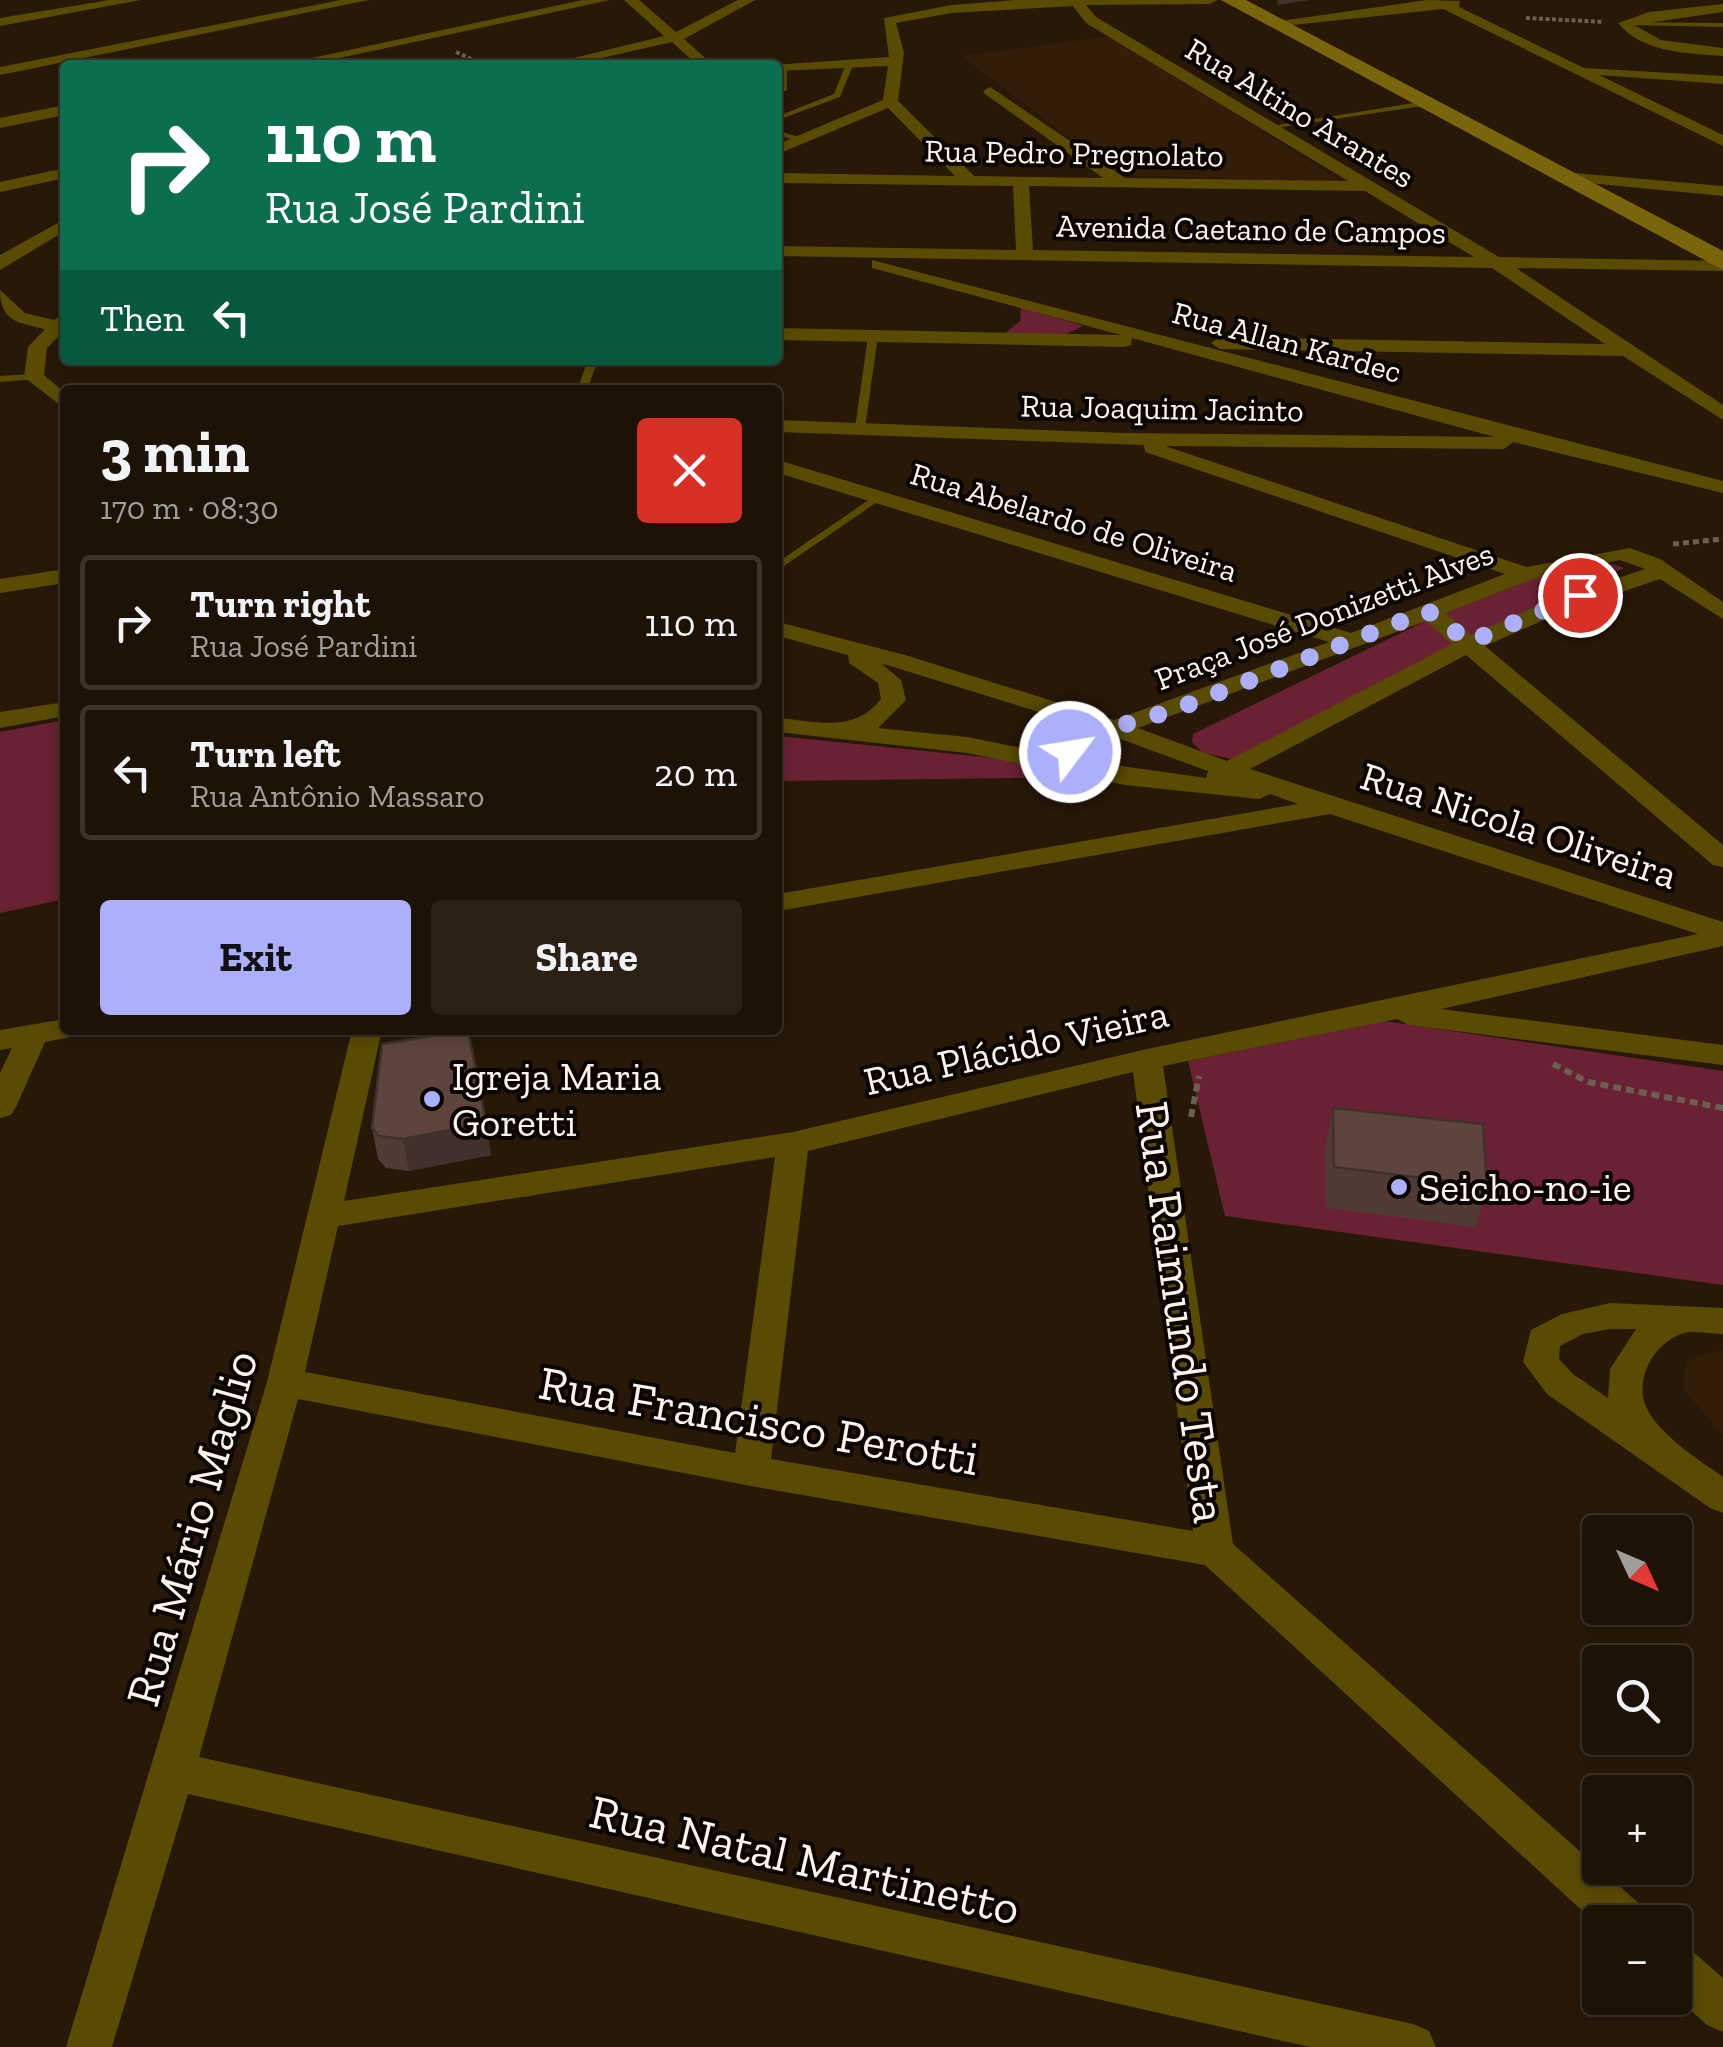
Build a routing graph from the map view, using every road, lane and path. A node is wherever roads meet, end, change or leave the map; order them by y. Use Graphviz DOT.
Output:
graph roads {
  1 [pos="134,0"];
  2 [pos="362,0"];
  3 [pos="602,0"];
  4 [pos="630,0"];
  5 [pos="748,0"];
  6 [pos="1210,0"];
  7 [pos="1231,0"];
  8 [pos="1478,0"];
  9 [pos="1077,1"];
  10 [pos="1441,3"];
  11 [pos="1723,8"];
  12 [pos="1467,16"];
  13 [pos="655,18"];
  14 [pos="714,19"];
  15 [pos="0,22"];
  16 [pos="1274,23"];
  17 [pos="1625,23"];
  18 [pos="1723,25"];
  19 [pos="677,38"];
  20 [pos="1723,52"];
  21 [pos="310,60"];
  22 [pos="575,60"];
  23 [pos="701,60"];
  24 [pos="897,61"];
  25 [pos="850,63"];
  26 [pos="782,67"];
  27 [pos="1572,69"];
  28 [pos="0,71"];
  29 [pos="1723,80"];
  30 [pos="990,92"];
  31 [pos="890,102"];
  32 [pos="1426,103"];
  33 [pos="60,111"];
  34 [pos="782,116"];
  35 [pos="0,124"];
  36 [pos="1269,127"];
  37 [pos="782,135"];
  38 [pos="1718,136"];
  39 [pos="800,140"];
  40 [pos="782,147"];
  41 [pos="60,174"];
  42 [pos="1563,176"];
  43 [pos="782,178"];
  44 [pos="970,182"];
  45 [pos="1021,183"];
  46 [pos="1123,184"];
  47 [pos="1370,186"];
  48 [pos="0,187"];
  49 [pos="1723,190"];
  50 [pos="60,227"];
  51 [pos="782,251"];
  52 [pos="836,252"];
  53 [pos="947,254"];
  54 [pos="992,254"];
  55 [pos="1026,254"];
  56 [pos="1500,264"];
  57 [pos="1723,264"];
  58 [pos="0,265"];
  59 [pos="934,279"];
  60 [pos="962,287"];
  61 [pos="0,295"];
  62 [pos="60,322"];
  63 [pos="782,334"];
  64 [pos="873,336"];
  65 [pos="1177,342"];
  66 [pos="1625,350"];
  67 [pos="34,377"];
  68 [pos="0,379"];
  69 [pos="60,400"];
  70 [pos="1391,401"];
  71 [pos="1723,414"];
  72 [pos="782,426"];
  73 [pos="860,428"];
  74 [pos="1126,439"];
  75 [pos="1389,442"];
  76 [pos="1544,444"];
  77 [pos="782,467"];
  78 [pos="1723,487"];
  79 [pos="878,496"];
  80 [pos="782,564"];
  81 [pos="1664,571"];
  82 [pos="1526,574"];
  83 [pos="60,577"];
  84 [pos="0,586"];
  85 [pos="1428,611"];
  86 [pos="1723,612"];
  87 [pos="782,630"];
  88 [pos="1351,640"];
  89 [pos="1469,642"];
  90 [pos="837,647"];
  91 [pos="60,710"];
  92 [pos="0,720"];
  93 [pos="782,725"];
  94 [pos="1112,727"];
  95 [pos="854,731"];
  96 [pos="1174,748"];
  97 [pos="1062,764"];
  98 [pos="1149,780"];
  99 [pos="1216,780"];
  100 [pos="1332,806"];
  101 [pos="1184,832"];
  102 [pos="1723,858"];
  103 [pos="782,902"];
  104 [pos="1723,935"];
  105 [pos="1386,1012"];
  106 [pos="60,1031"];
  107 [pos="33,1035"];
  108 [pos="366,1035"];
  109 [pos="0,1040"];
  110 [pos="1723,1056"];
  111 [pos="1147,1059"];
  112 [pos="1200,1068"];
  113 [pos="1588,1082"];
  114 [pos="0,1107"];
  115 [pos="1723,1108"];
  116 [pos="1190,1121"];
  117 [pos="794,1143"];
  118 [pos="324,1216"];
  119 [pos="1683,1320"];
  120 [pos="1723,1322"];
  121 [pos="286,1382"];
  122 [pos="1680,1466"];
  123 [pos="751,1471"];
  124 [pos="1723,1497"];
  125 [pos="1215,1552"];
  126 [pos="174,1770"];
  127 [pos="1607,1905"];
  128 [pos="1692,1981"];
  129 [pos="1723,2008"];
  130 [pos="1360,2042"];
  131 [pos="89,2047"];
  132 [pos="1413,2047"];
  1 -- 15 [label="street"];
  2 -- 28 [label="street"];
  3 -- 21 [label="street"];
  4 -- 13 [label="street"];
  5 -- 14 [label="street"];
  6 -- 9 [label="street"];
  7 -- 16 [label="main road"];
  8 -- 10 [label="street"];
  9 -- 24 [label="street"];
  9 -- 36 [label="street, Rua Altino Arantes"];
  10 -- 12 [label="street"];
  10 -- 16 [label="street"];
  11 -- 17 [label="street"];
  12 -- 17 [label="path"];
  12 -- 27 [label="street"];
  13 -- 14 [label="street"];
  13 -- 19 [label="street"];
  14 -- 19 [label="street"];
  16 -- 32 [label="main road"];
  17 -- 18 [label="lane"];
  17 -- 20 [label="street"];
  19 -- 22 [label="street"];
  19 -- 23 [label="street"];
  24 -- 25 [label="street"];
  24 -- 31 [label="street"];
  25 -- 26 [label="street"];
  25 -- 34 [label="lane"];
  27 -- 29 [label="street"];
  27 -- 38 [label="street"];
  30 -- 46 [label="street"];
  31 -- 39 [label="street"];
  31 -- 44 [label="street"];
  32 -- 36 [label="lane"];
  32 -- 42 [label="main road"];
  33 -- 35 [label="street"];
  36 -- 47 [label="street, Rua Altino Arantes"];
  37 -- 39 [label="lane"];
  39 -- 40 [label="street"];
  41 -- 48 [label="street"];
  42 -- 49 [label="street"];
  42 -- 57 [label="main road"];
  43 -- 44 [label="street, Rua Pedro Pregnolato"];
  44 -- 45 [label="street, Rua Pedro Pregnolato"];
  45 -- 46 [label="street, Rua Pedro Pregnolato"];
  45 -- 55 [label="street"];
  46 -- 47 [label="street, Rua Pedro Pregnolato"];
  47 -- 56 [label="street, Rua Altino Arantes"];
  50 -- 58 [label="street"];
  51 -- 52 [label="street, Avenida Caetano de Campos"];
  52 -- 53 [label="street, Avenida Caetano de Campos"];
  52 -- 59 [label="street, Rua Allan Kardec"];
  53 -- 54 [label="street, Avenida Caetano de Campos"];
  53 -- 59 [label="street"];
  54 -- 55 [label="street, Avenida Caetano de Campos"];
  54 -- 60 [label="street"];
  55 -- 56 [label="street, Avenida Caetano de Campos"];
  56 -- 57 [label="street, Avenida Caetano de Campos"];
  56 -- 66 [label="street, Rua Altino Arantes"];
  59 -- 60 [label="street, Rua Allan Kardec"];
  60 -- 65 [label="street, Rua Allan Kardec"];
  61 -- 62 [label="street"];
  62 -- 67 [label="street"];
  63 -- 64 [label="street"];
  64 -- 65 [label="street"];
  64 -- 73 [label="lane"];
  65 -- 66 [label="street"];
  65 -- 70 [label="street, Rua Allan Kardec"];
  66 -- 71 [label="street, Rua Altino Arantes"];
  67 -- 68 [label="lane"];
  67 -- 69 [label="street"];
  70 -- 75 [label="street"];
  70 -- 76 [label="street, Rua Allan Kardec"];
  72 -- 73 [label="street, Rua Joaquim Jacinto"];
  73 -- 74 [label="street, Rua Joaquim Jacinto"];
  74 -- 75 [label="street, Rua Joaquim Jacinto"];
  74 -- 82 [label="street"];
  75 -- 76 [label="street, Rua Joaquim Jacinto"];
  76 -- 78 [label="street, Rua Allan Kardec"];
  77 -- 79 [label="street, Rua Abelardo de Oliveira"];
  79 -- 80 [label="lane"];
  79 -- 88 [label="street, Rua Abelardo de Oliveira"];
  81 -- 82 [label="street, Praça José Donizetti Alves"];
  81 -- 86 [label="street"];
  81 -- 89 [label="street"];
  82 -- 85 [label="street, Praça José Donizetti Alves"];
  83 -- 84 [label="street"];
  85 -- 88 [label="street, Praça José Donizetti Alves"];
  85 -- 89 [label="street"];
  87 -- 90 [label="street"];
  88 -- 94 [label="street, Praça José Donizetti Alves"];
  89 -- 99 [label="street"];
  89 -- 102 [label="street"];
  90 -- 94 [label="street, Rua Nicola Oliveira"];
  90 -- 95 [label="street"];
  91 -- 92 [label="street"];
  93 -- 95 [label="street, Rua Nicola Oliveira"];
  94 -- 96 [label="street, Rua Nicola Oliveira"];
  94 -- 97 [label="street, Praça José Donizetti Alves"];
  95 -- 97 [label="street, Rua Nicola Oliveira"];
  96 -- 98 [label="street"];
  96 -- 99 [label="street, Rua Nicola Oliveira"];
  97 -- 98 [label="street, Rua Nicola Oliveira"];
  98 -- 99 [label="street, Rua Nicola Oliveira"];
  99 -- 100 [label="street, Rua Nicola Oliveira"];
  99 -- 101 [label="street"];
  100 -- 101 [label="street"];
  100 -- 104 [label="street, Rua Nicola Oliveira"];
  101 -- 103 [label="street"];
  104 -- 105 [label="street, Rua Plácido Vieira"];
  105 -- 110 [label="street"];
  105 -- 111 [label="street, Rua Plácido Vieira"];
  106 -- 107 [label="street"];
  107 -- 109 [label="street"];
  107 -- 114 [label="street"];
  108 -- 118 [label="street, Rua Mário Maglio"];
  111 -- 117 [label="street, Rua Plácido Vieira"];
  111 -- 125 [label="street, Rua Raimundo Testa"];
  112 -- 116 [label="path"];
  113 -- 115 [label="path"];
  117 -- 118 [label="street, Rua Plácido Vieira"];
  117 -- 123 [label="street"];
  118 -- 121 [label="street, Rua Mário Maglio"];
  119 -- 120 [label="street"];
  119 -- 122 [label="street"];
  119 -- 122 [label="street"];
  121 -- 123 [label="street, Rua Francisco Perotti"];
  121 -- 126 [label="street, Rua Mário Maglio"];
  122 -- 124 [label="street"];
  123 -- 125 [label="street, Rua Francisco Perotti"];
  125 -- 127 [label="street, Rua Raimundo Testa"];
  126 -- 130 [label="street, Rua Natal Martinetto"];
  126 -- 131 [label="street, Rua Mário Maglio"];
  128 -- 129 [label="street"];
  130 -- 132 [label="street, Rua Natal Martinetto"];
}
